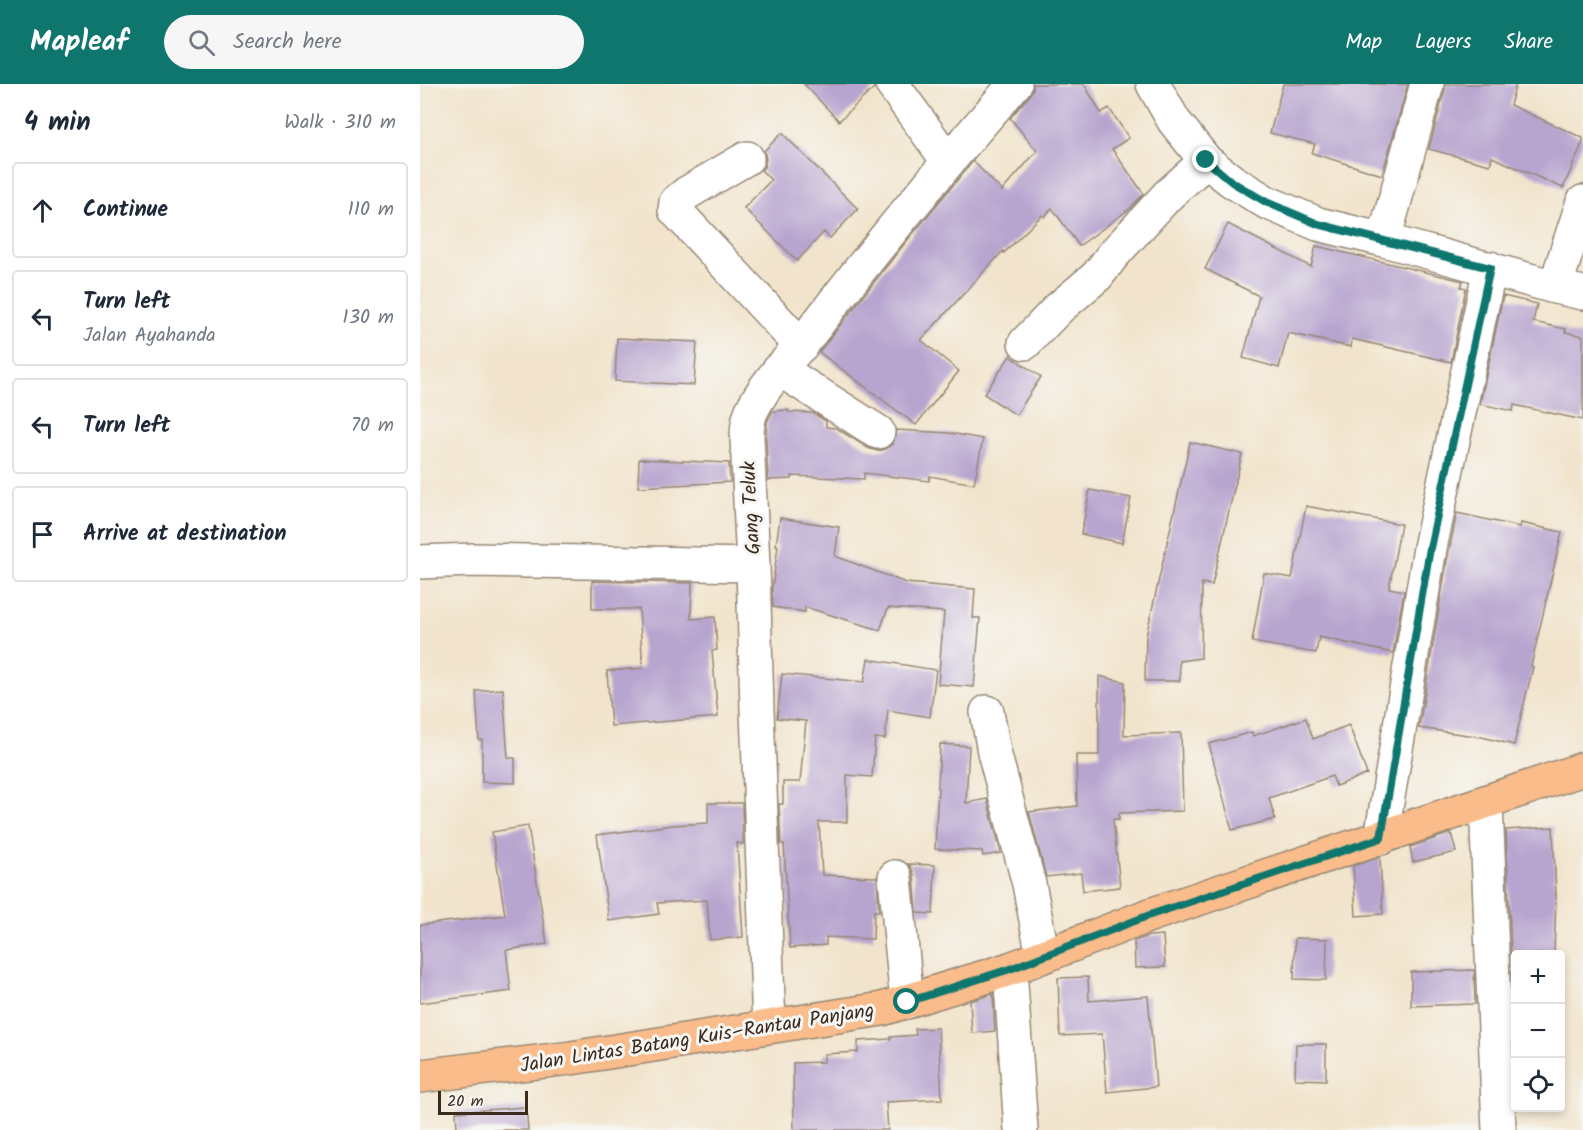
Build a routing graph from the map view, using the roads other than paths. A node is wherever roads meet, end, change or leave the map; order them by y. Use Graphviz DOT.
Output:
graph roads {
  1 [pos="892,84"];
  2 [pos="1015,84"];
  3 [pos="1153,84"];
  4 [pos="1428,84"];
  5 [pos="747,158"];
  6 [pos="1206,160"];
  7 [pos="948,161"];
  8 [pos="1583,202"];
  9 [pos="1384,240"];
  10 [pos="1490,268"];
  11 [pos="1569,290"];
  12 [pos="1025,343"];
  13 [pos="790,358"];
  14 [pos="878,432"];
  15 [pos="420,562"];
  16 [pos="753,565"];
  17 [pos="987,712"];
  18 [pos="1583,770"];
  19 [pos="1486,802"];
  20 [pos="1381,838"];
  21 [pos="895,877"];
  22 [pos="1043,956"];
  23 [pos="1010,969"];
  24 [pos="907,1002"];
  25 [pos="769,1026"];
  26 [pos="420,1076"];
  27 [pos="1021,1130"];
  28 [pos="1499,1130"];
  1 -- 7 [label="street"];
  2 -- 7 [label="street, Gang Teluk"];
  3 -- 6 [label="street"];
  4 -- 9 [label="street"];
  5 -- 13 [label="street"];
  6 -- 9 [label="street"];
  6 -- 12 [label="street"];
  7 -- 13 [label="street, Gang Teluk"];
  8 -- 11 [label="street"];
  9 -- 10 [label="street"];
  10 -- 11 [label="street"];
  10 -- 20 [label="street"];
  13 -- 14 [label="street"];
  13 -- 16 [label="street, Gang Teluk"];
  15 -- 16 [label="street"];
  16 -- 25 [label="street, Gang Teluk"];
  17 -- 22 [label="street"];
  18 -- 19 [label="main road, Jalan Lintas Batang Kuis–Rantau Panjang"];
  19 -- 20 [label="main road, Jalan Lintas Batang Kuis–Rantau Panjang"];
  19 -- 28 [label="street"];
  20 -- 22 [label="main road, Jalan Lintas Batang Kuis–Rantau Panjang"];
  21 -- 24 [label="street"];
  22 -- 23 [label="main road, Jalan Lintas Batang Kuis–Rantau Panjang"];
  23 -- 24 [label="main road, Jalan Lintas Batang Kuis–Rantau Panjang"];
  23 -- 27 [label="street"];
  24 -- 25 [label="main road, Jalan Lintas Batang Kuis–Rantau Panjang"];
  25 -- 26 [label="main road, Jalan Lintas Batang Kuis–Rantau Panjang"];
}
